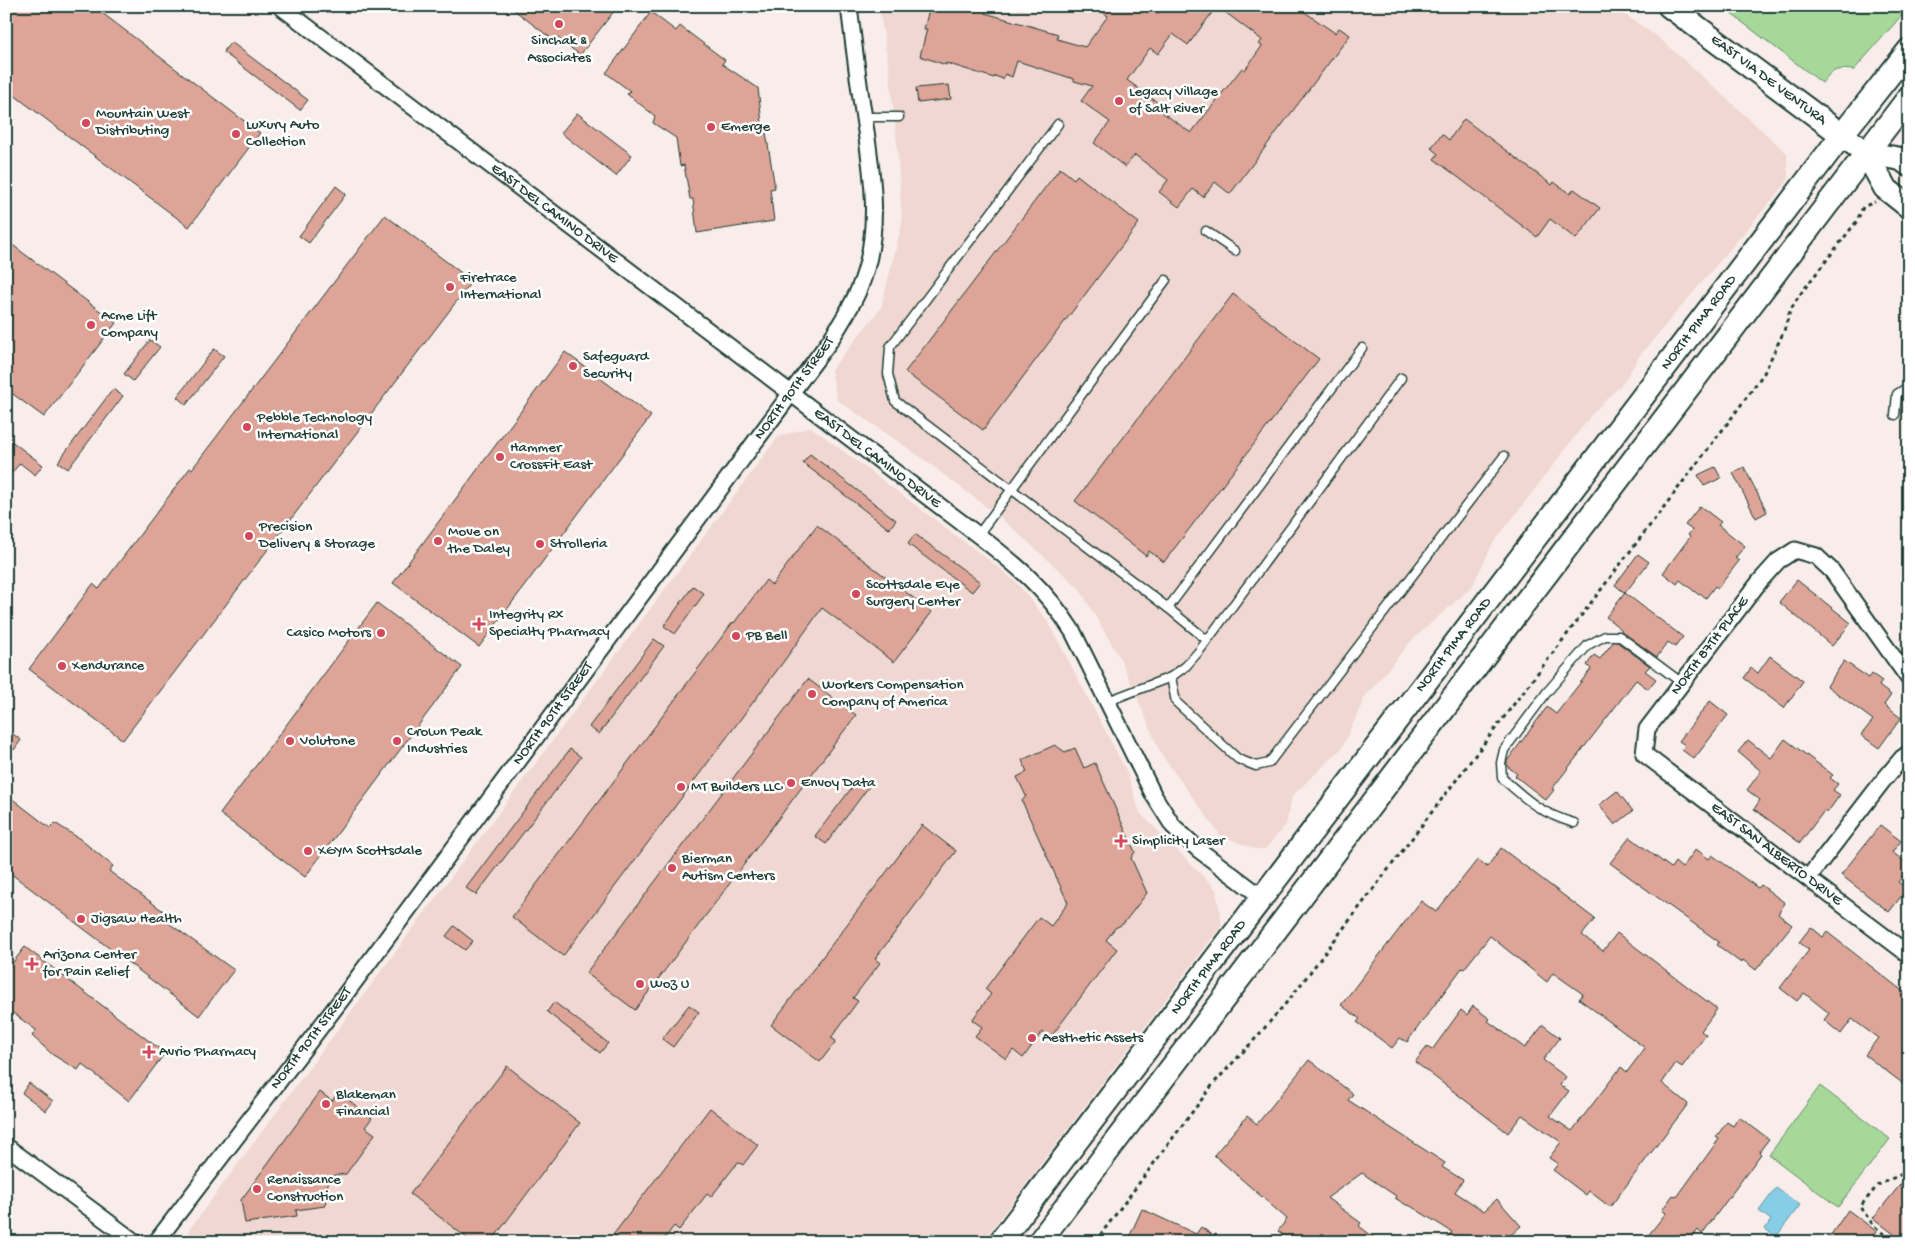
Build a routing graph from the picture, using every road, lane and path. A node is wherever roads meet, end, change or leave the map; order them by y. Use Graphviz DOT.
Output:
graph roads {
  1 [pos="280,6"];
  2 [pos="849,6"];
  3 [pos="1669,6"];
  4 [pos="1909,50"];
  5 [pos="1909,97"];
  6 [pos="898,116"];
  7 [pos="864,117"];
  8 [pos="1058,124"];
  9 [pos="1842,136"];
  10 [pos="1866,153"];
  11 [pos="1909,165"];
  12 [pos="1878,200"];
  13 [pos="1909,207"];
  14 [pos="1206,232"];
  15 [pos="1234,250"];
  16 [pos="1166,280"];
  17 [pos="1362,348"];
  18 [pos="1401,378"];
  19 [pos="1909,386"];
  20 [pos="791,393"];
  21 [pos="1896,414"];
  22 [pos="1504,456"];
  23 [pos="1012,490"];
  24 [pos="978,535"];
  25 [pos="1168,608"];
  26 [pos="1207,640"];
  27 [pos="1484,657"];
  28 [pos="1171,677"];
  29 [pos="1909,679"];
  30 [pos="1682,684"];
  31 [pos="1108,701"];
  32 [pos="1909,753"];
  33 [pos="1644,754"];
  34 [pos="1574,823"];
  35 [pos="1808,878"];
  36 [pos="1262,898"];
  37 [pos="1909,955"];
  38 [pos="6,1146"];
  39 [pos="1105,1154"];
  40 [pos="1909,1156"];
  41 [pos="135,1242"];
  42 [pos="156,1242"];
  43 [pos="1000,1242"];
  44 [pos="1038,1242"];
  45 [pos="1095,1242"];
  46 [pos="1881,1242"];
  1 -- 20 [label="street, EAST DEL CAMINO DRIVE"];
  2 -- 7 [label="street, NORTH 90TH STREET"];
  3 -- 9 [label="main road, EAST VIA DE VENTURA"];
  4 -- 9 [label="main road, NORTH PIMA ROAD"];
  5 -- 10 [label="main road, NORTH PIMA ROAD"];
  6 -- 7 [label="lane"];
  7 -- 20 [label="street, NORTH 90TH STREET"];
  8 -- 23 [label="lane"];
  9 -- 10 [label="main road, EAST VIA DE VENTURA"];
  9 -- 36 [label="main road, NORTH PIMA ROAD"];
  10 -- 11 [label="main road, EAST VIA DE VENTURA"];
  10 -- 13 [label="main road, EAST VIA DE VENTURA"];
  10 -- 27 [label="main road, NORTH PIMA ROAD"];
  12 -- 45 [label="path"];
  14 -- 15 [label="lane"];
  16 -- 23 [label="lane"];
  17 -- 25 [label="lane"];
  18 -- 26 [label="lane"];
  19 -- 21 [label="lane"];
  20 -- 24 [label="street, EAST DEL CAMINO DRIVE"];
  20 -- 42 [label="street, NORTH 90TH STREET"];
  22 -- 28 [label="lane"];
  23 -- 24 [label="lane"];
  23 -- 25 [label="lane"];
  24 -- 31 [label="street, EAST DEL CAMINO DRIVE"];
  25 -- 26 [label="lane"];
  26 -- 28 [label="lane"];
  27 -- 36 [label="main road"];
  27 -- 39 [label="main road, NORTH PIMA ROAD"];
  28 -- 31 [label="lane"];
  29 -- 30 [label="street, NORTH 87TH PLACE"];
  30 -- 33 [label="street, NORTH 87TH PLACE"];
  30 -- 34 [label="lane"];
  31 -- 36 [label="street, EAST DEL CAMINO DRIVE"];
  32 -- 35 [label="street"];
  33 -- 35 [label="street, EAST SAN ALBERTO DRIVE"];
  35 -- 37 [label="street, EAST SAN ALBERTO DRIVE"];
  36 -- 39 [label="main road"];
  36 -- 43 [label="main road, NORTH PIMA ROAD"];
  38 -- 41 [label="street"];
  39 -- 44 [label="main road, NORTH PIMA ROAD"];
  40 -- 46 [label="path"];
}
